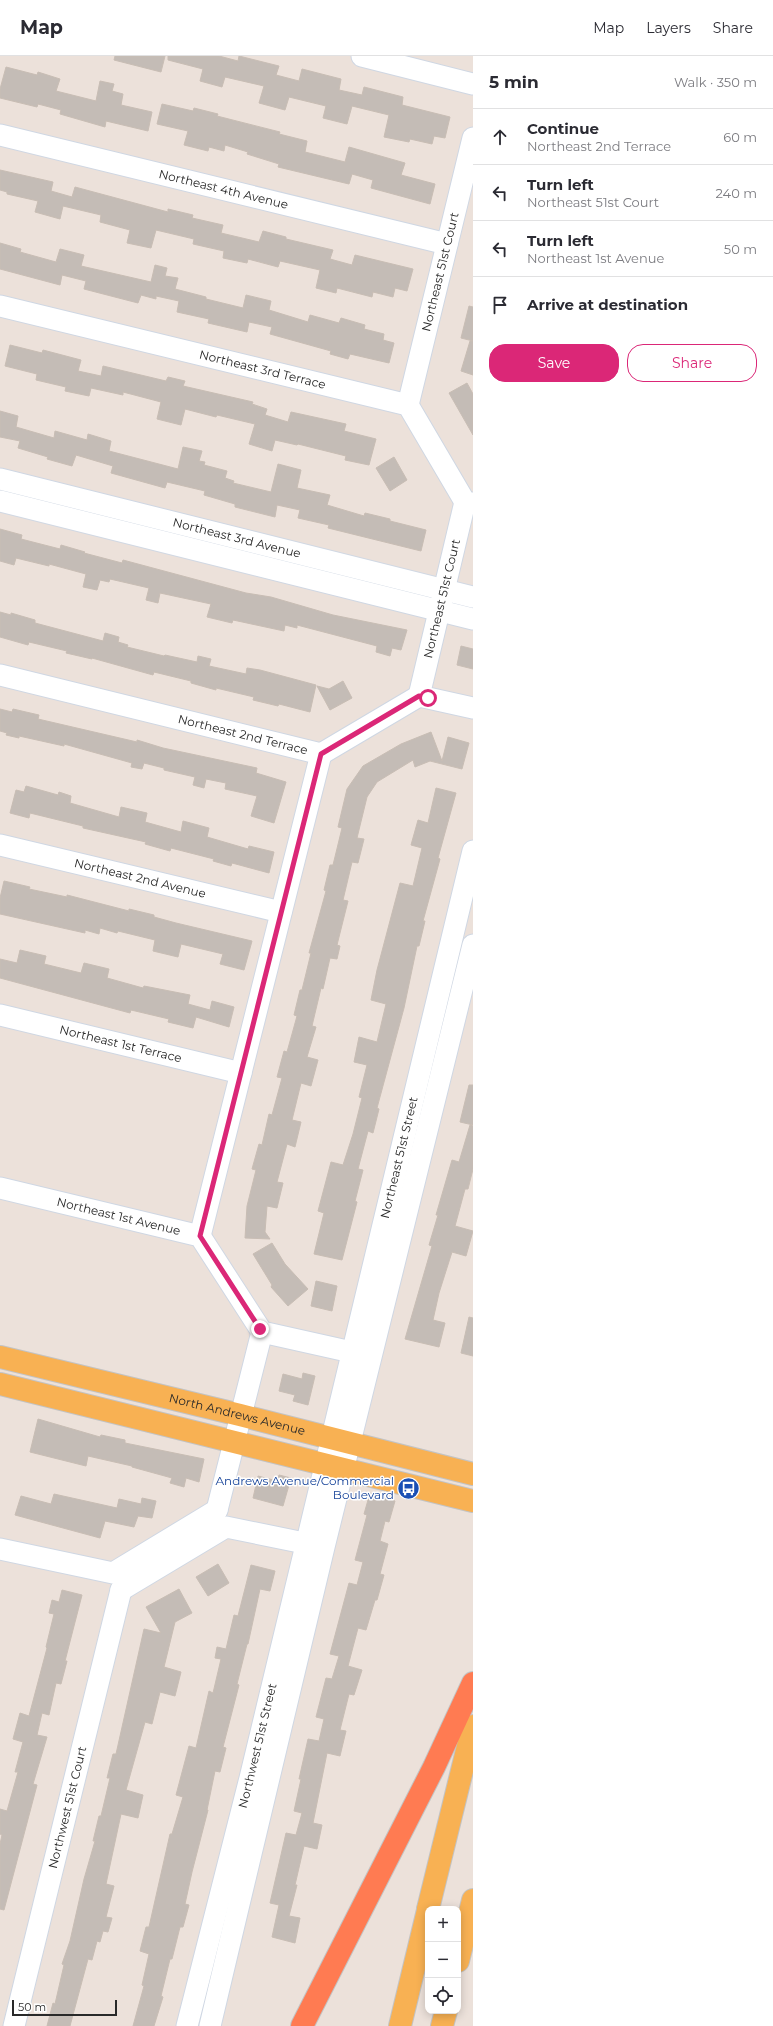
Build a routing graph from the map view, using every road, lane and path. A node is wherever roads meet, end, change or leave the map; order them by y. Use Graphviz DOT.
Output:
graph roads {
  1 [pos="362,56"];
  2 [pos="473,84"];
  3 [pos="0,136"];
  4 [pos="473,138"];
  5 [pos="447,244"];
  6 [pos="0,306"];
  7 [pos="408,405"];
  8 [pos="0,479"];
  9 [pos="75,498"];
  10 [pos="0,501"];
  11 [pos="469,502"];
  12 [pos="70,519"];
  13 [pos="443,590"];
  14 [pos="473,597"];
  15 [pos="438,610"];
  16 [pos="473,619"];
  17 [pos="0,675"];
  18 [pos="419,696"];
  19 [pos="473,708"];
  20 [pos="321,754"];
  21 [pos="0,845"];
  22 [pos="473,851"];
  23 [pos="281,912"];
  24 [pos="473,945"];
  25 [pos="0,1015"];
  26 [pos="431,1026"];
  27 [pos="453,1031"];
  28 [pos="241,1073"];
  29 [pos="0,1188"];
  30 [pos="200,1236"];
  31 [pos="262,1332"];
  32 [pos="361,1354"];
  33 [pos="0,1357"];
  34 [pos="0,1384"];
  35 [pos="240,1415"];
  36 [pos="341,1440"];
  37 [pos="233,1441"];
  38 [pos="334,1467"];
  39 [pos="473,1474"];
  40 [pos="473,1501"];
  41 [pos="221,1518"];
  42 [pos="315,1545"];
  43 [pos="0,1550"];
  44 [pos="117,1581"];
  45 [pos="473,1683"];
  46 [pos="473,1726"];
  47 [pos="473,1900"];
  48 [pos="429,1906"];
  49 [pos="425,1922"];
  50 [pos="461,1949"];
  51 [pos="197,1982"];
  52 [pos="220,1988"];
  53 [pos="445,2014"];
  54 [pos="14,2026"];
  55 [pos="187,2026"];
  56 [pos="210,2026"];
  57 [pos="302,2026"];
  58 [pos="400,2026"];
  59 [pos="442,2026"];
  1 -- 2 [label="street"];
  3 -- 5 [label="street, Northeast 4th Avenue"];
  4 -- 5 [label="street, Northeast 51st Court"];
  5 -- 7 [label="street, Northeast 51st Court"];
  6 -- 7 [label="street, Northeast 3rd Terrace"];
  7 -- 11 [label="street"];
  8 -- 9 [label="street, Northeast 3rd Avenue"];
  9 -- 12 [label="street"];
  9 -- 13 [label="street, Northeast 3rd Avenue"];
  10 -- 12 [label="street, Northeast 3rd Avenue"];
  11 -- 13 [label="street, Northeast 51st Court"];
  12 -- 15 [label="street, Northeast 3rd Avenue"];
  13 -- 14 [label="street, Northeast 3rd Avenue"];
  13 -- 15 [label="street, Northeast 51st Court"];
  15 -- 16 [label="street, Northeast 3rd Avenue"];
  15 -- 18 [label="street, Northeast 51st Court"];
  17 -- 20 [label="street, Northeast 2nd Terrace"];
  18 -- 19 [label="street"];
  18 -- 20 [label="street, Northeast 2nd Terrace"];
  20 -- 23 [label="street"];
  21 -- 23 [label="street, Northeast 2nd Avenue"];
  22 -- 26 [label="street, Northeast 51st Street"];
  23 -- 28 [label="street"];
  24 -- 27 [label="street, Northeast 51st Street"];
  25 -- 28 [label="street, Northeast 1st Terrace"];
  26 -- 27 [label="street"];
  26 -- 32 [label="street, Northeast 51st Street"];
  27 -- 32 [label="street, Northeast 51st Street"];
  28 -- 30 [label="street"];
  29 -- 30 [label="street, Northeast 1st Avenue"];
  30 -- 31 [label="street"];
  31 -- 32 [label="street"];
  31 -- 35 [label="street"];
  32 -- 36 [label="street, Northeast 51st Street"];
  33 -- 35 [label="main road, North Andrews Avenue"];
  34 -- 37 [label="main road"];
  35 -- 36 [label="main road, North Andrews Avenue"];
  35 -- 37 [label="street"];
  36 -- 38 [label="street, Northeast 51st Street"];
  36 -- 39 [label="main road, North Andrews Avenue"];
  37 -- 38 [label="main road"];
  37 -- 41 [label="street"];
  38 -- 40 [label="main road"];
  38 -- 42 [label="street, Northwest 51st Street"];
  41 -- 42 [label="street"];
  41 -- 44 [label="street"];
  42 -- 51 [label="street, Northwest 51st Street"];
  42 -- 52 [label="street, Northwest 51st Street"];
  43 -- 44 [label="street"];
  44 -- 54 [label="street, Northwest 51st Court"];
  45 -- 57 [label="highway"];
  46 -- 48 [label="main road"];
  47 -- 50 [label="main road"];
  49 -- 58 [label="main road"];
  51 -- 52 [label="street"];
  51 -- 55 [label="street, Northwest 51st Street"];
  52 -- 56 [label="street, Northwest 51st Street"];
  53 -- 59 [label="main road"];
}
